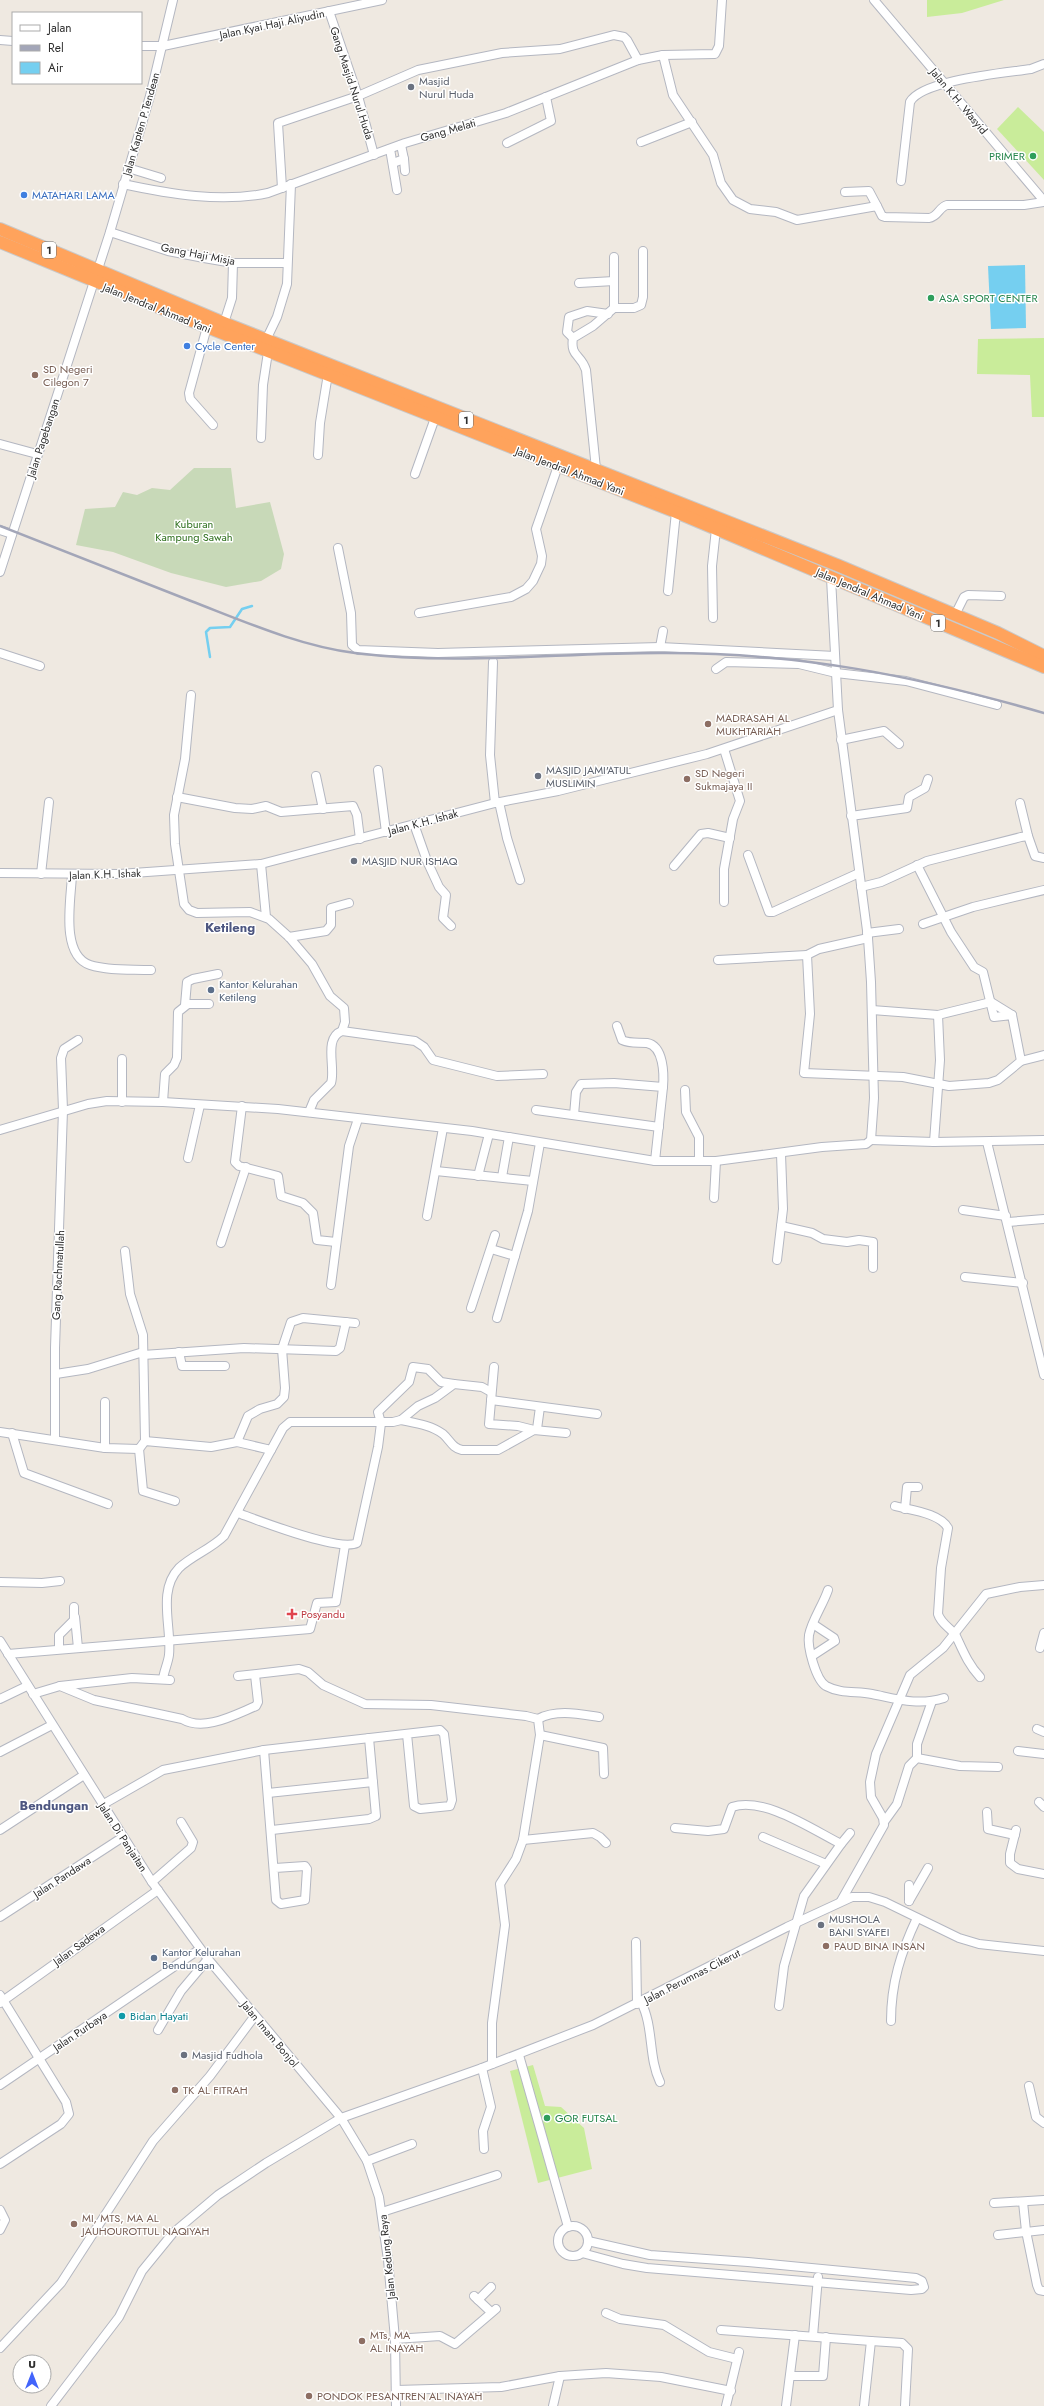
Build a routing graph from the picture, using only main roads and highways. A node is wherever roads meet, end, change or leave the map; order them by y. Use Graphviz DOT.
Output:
graph roads {
  1 [pos="0,229"];
  2 [pos="0,242"];
  3 [pos="96,276"];
  4 [pos="267,346"];
  5 [pos="837,566"];
  6 [pos="832,578"];
  7 [pos="1044,656"];
  8 [pos="1044,667"];
  1 -- 3 [label="highway, 1"];
  2 -- 3 [label="highway, 1"];
  3 -- 4 [label="highway, Jalan Jendral Ahmad Yani / 1"];
  3 -- 4 [label="highway, Jalan Jendral Ahmad Yani / 1"];
  4 -- 5 [label="highway, Jalan Jendral Ahmad Yani / 1"];
  4 -- 6 [label="highway, Jalan Jendral Ahmad Yani / 1"];
  5 -- 6 [label="highway"];
  5 -- 7 [label="highway, Jalan Jendral Ahmad Yani / 1"];
  6 -- 8 [label="highway, Jalan Jendral Ahmad Yani / 1"];
}
